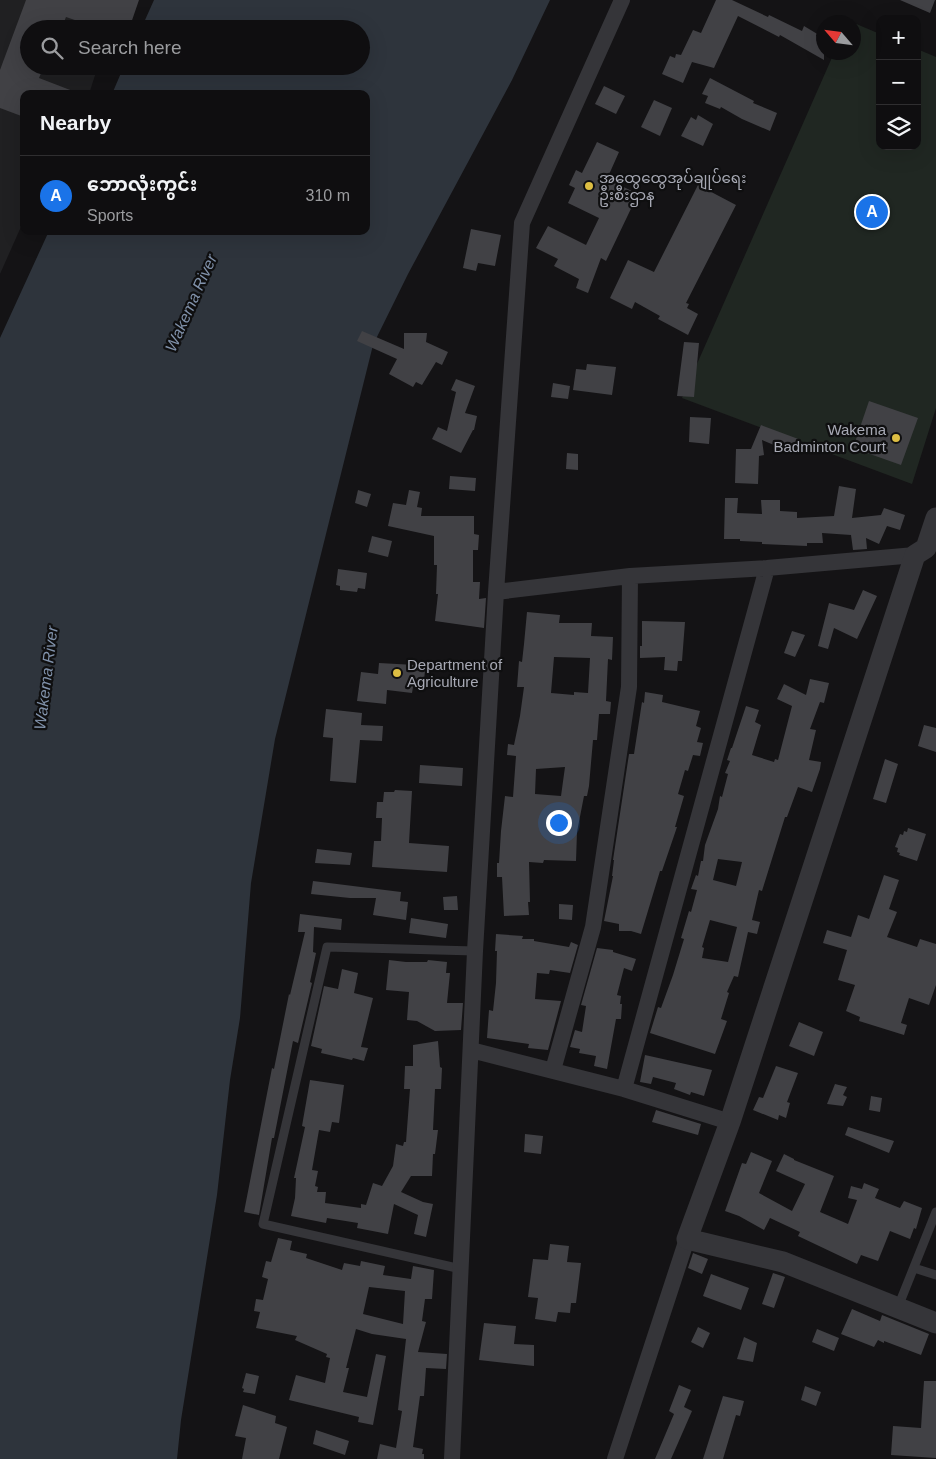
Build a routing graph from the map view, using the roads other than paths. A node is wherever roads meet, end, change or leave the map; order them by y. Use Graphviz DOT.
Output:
graph roads {
  1 [pos="622,0"];
  2 [pos="936,518"];
  3 [pos="926,551"];
  4 [pos="767,568"];
  5 [pos="630,576"];
  6 [pos="496,592"];
  7 [pos="474,951"];
  8 [pos="471,1050"];
  9 [pos="553,1070"];
  10 [pos="624,1089"];
  11 [pos="730,1122"];
  12 [pos="936,1212"];
  13 [pos="687,1239"];
  14 [pos="914,1268"];
  15 [pos="460,1269"];
  16 [pos="936,1275"];
  17 [pos="898,1308"];
  18 [pos="936,1323"];
  19 [pos="452,1459"];
  20 [pos="615,1459"];
  1 -- 6 [label="street"];
  2 -- 3 [label="street"];
  3 -- 4 [label="street"];
  3 -- 11 [label="street"];
  4 -- 5 [label="street"];
  4 -- 10 [label="street"];
  5 -- 6 [label="street"];
  5 -- 9 [label="street"];
  6 -- 7 [label="street"];
  7 -- 8 [label="street"];
  7 -- 15 [label="lane"];
  8 -- 9 [label="street"];
  8 -- 15 [label="street"];
  9 -- 10 [label="street"];
  10 -- 11 [label="street"];
  11 -- 13 [label="street"];
  12 -- 14 [label="lane"];
  13 -- 17 [label="street"];
  13 -- 20 [label="street"];
  14 -- 16 [label="lane"];
  14 -- 17 [label="lane"];
  15 -- 19 [label="street"];
  17 -- 18 [label="street"];
}
